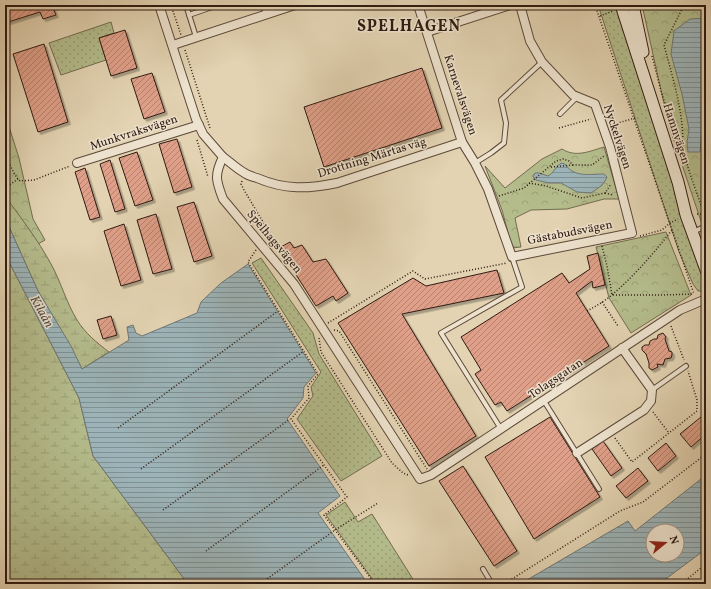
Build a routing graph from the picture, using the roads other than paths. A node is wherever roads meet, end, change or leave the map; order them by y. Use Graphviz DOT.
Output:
graph roads {
  1 [pos="159,5"];
  2 [pos="186,5"];
  3 [pos="218,5"];
  4 [pos="263,5"];
  5 [pos="295,5"];
  6 [pos="418,5"];
  7 [pos="510,5"];
  8 [pos="520,5"];
  9 [pos="621,5"];
  10 [pos="633,5"];
  11 [pos="266,14"];
  12 [pos="189,15"];
  13 [pos="427,32"];
  14 [pos="196,38"];
  15 [pos="173,45"];
  16 [pos="542,62"];
  17 [pos="578,97"];
  18 [pos="560,114"];
  19 [pos="198,125"];
  20 [pos="462,142"];
  21 [pos="223,157"];
  22 [pos="475,162"];
  23 [pos="77,163"];
  24 [pos="699,230"];
  25 [pos="632,233"];
  26 [pos="706,251"];
  27 [pos="513,259"];
  28 [pos="706,270"];
  29 [pos="702,301"];
  30 [pos="622,348"];
  31 [pos="686,366"];
  32 [pos="652,390"];
  33 [pos="544,402"];
  34 [pos="501,429"];
  35 [pos="577,453"];
  36 [pos="420,479"];
  37 [pos="599,489"];
  38 [pos="483,569"];
  39 [pos="492,584"];
  1 -- 15 [label="street"];
  2 -- 12 [label="lane"];
  3 -- 12 [label="lane"];
  4 -- 11 [label="lane"];
  5 -- 11 [label="street"];
  6 -- 13 [label="street, Karnevalsvägen"];
  7 -- 13 [label="street"];
  8 -- 16 [label="street, Nyckelvägen"];
  9 -- 24 [label="main road, Hamnvägen"];
  10 -- 24 [label="main road, Hamnvägen"];
  11 -- 14 [label="street"];
  12 -- 14 [label="lane"];
  13 -- 20 [label="street, Karnevalsvägen"];
  14 -- 15 [label="street"];
  15 -- 19 [label="street"];
  16 -- 17 [label="street, Nyckelvägen"];
  16 -- 22 [label="lane"];
  17 -- 18 [label="lane"];
  17 -- 25 [label="street, Nyckelvägen"];
  19 -- 21 [label="street"];
  19 -- 23 [label="street, Munkvraksvägen"];
  20 -- 21 [label="street, Drottning Märtas väg"];
  20 -- 22 [label="street, Karnevalsvägen"];
  21 -- 36 [label="street, Spelhagsvägen"];
  22 -- 27 [label="street, Karnevalsvägen"];
  24 -- 26 [label="main road, Hamnvägen"];
  24 -- 28 [label="main road, Hamnvägen"];
  25 -- 27 [label="street, Gästabudsvägen"];
  27 -- 34 [label="lane"];
  29 -- 30 [label="street, Tolagsgatan"];
  30 -- 32 [label="street"];
  30 -- 33 [label="street, Tolagsgatan"];
  31 -- 32 [label="lane"];
  32 -- 35 [label="street"];
  33 -- 34 [label="street, Tolagsgatan"];
  33 -- 35 [label="lane"];
  34 -- 36 [label="street, Tolagsgatan"];
  35 -- 37 [label="lane"];
  38 -- 39 [label="lane"];
}
